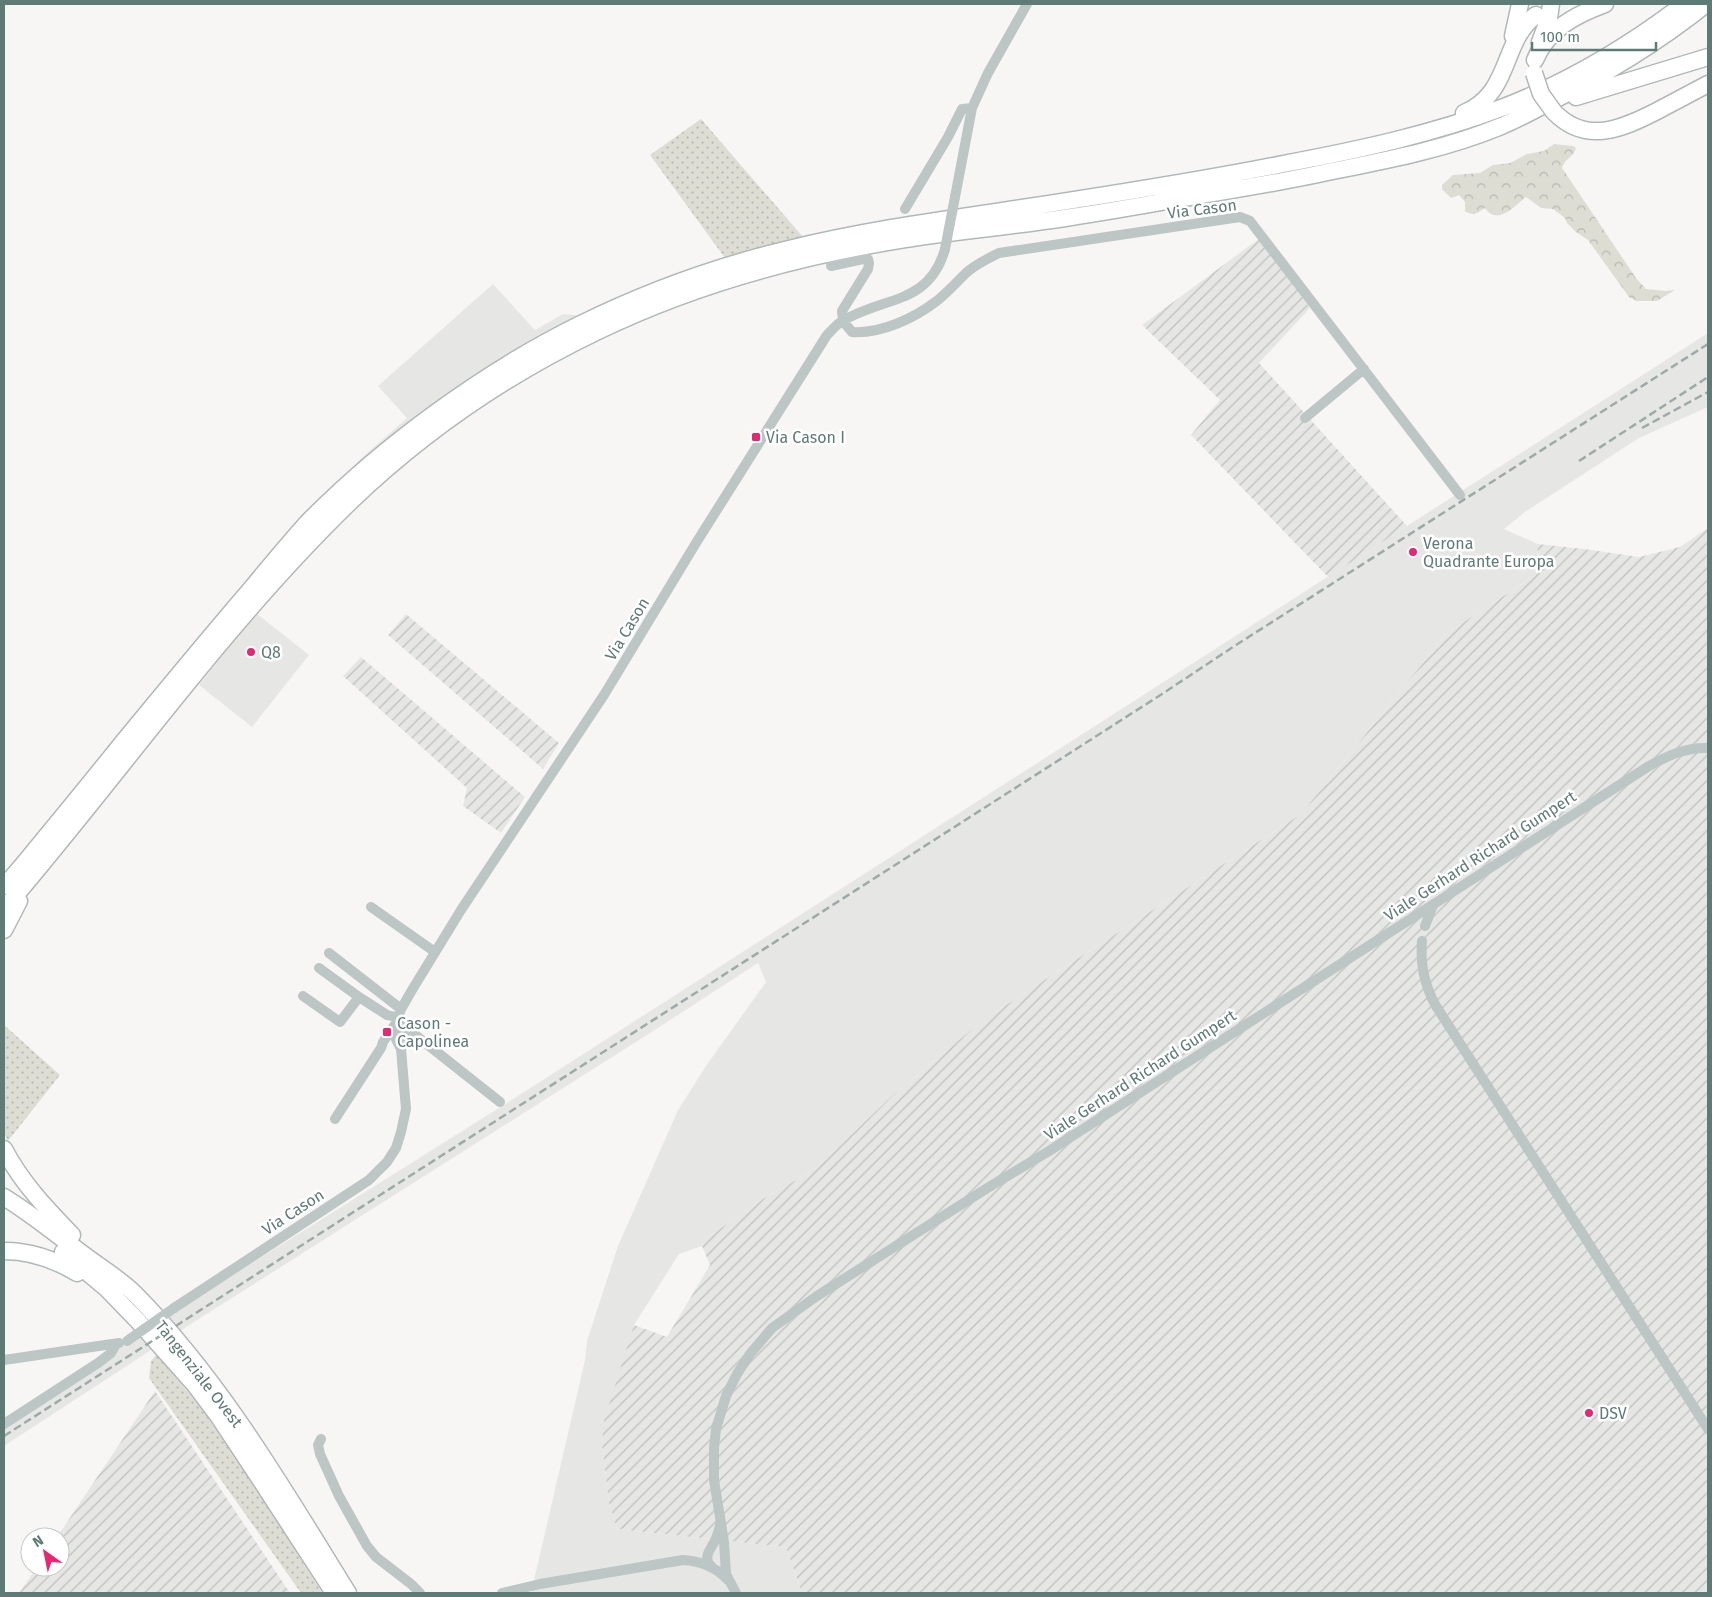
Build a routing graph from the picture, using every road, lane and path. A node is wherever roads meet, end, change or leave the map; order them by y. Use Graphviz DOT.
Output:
graph roads {
  1 [pos="1028,4"];
  2 [pos="1520,4"];
  3 [pos="1552,4"];
  4 [pos="1605,4"];
  5 [pos="1684,4"];
  6 [pos="1706,4"];
  7 [pos="1536,14"];
  8 [pos="1508,58"];
  9 [pos="1708,58"];
  10 [pos="1535,66"];
  11 [pos="1708,85"];
  12 [pos="972,108"];
  13 [pos="1501,127"];
  14 [pos="1403,138"];
  15 [pos="905,209"];
  16 [pos="831,266"];
  17 [pos="843,321"];
  18 [pos="1364,370"];
  19 [pos="1305,418"];
  20 [pos="1460,495"];
  21 [pos="1708,748"];
  22 [pos="33,875"];
  23 [pos="5,886"];
  24 [pos="1433,905"];
  25 [pos="371,907"];
  26 [pos="4,909"];
  27 [pos="1425,926"];
  28 [pos="4,930"];
  29 [pos="1422,941"];
  30 [pos="435,952"];
  31 [pos="329,954"];
  32 [pos="319,968"];
  33 [pos="303,996"];
  34 [pos="359,997"];
  35 [pos="401,1020"];
  36 [pos="395,1037"];
  37 [pos="381,1048"];
  38 [pos="401,1050"];
  39 [pos="500,1102"];
  40 [pos="335,1119"];
  41 [pos="4,1149"];
  42 [pos="4,1197"];
  43 [pos="4,1208"];
  44 [pos="4,1250"];
  45 [pos="115,1277"];
  46 [pos="121,1305"];
  47 [pos="116,1344"];
  48 [pos="4,1360"];
  49 [pos="4,1424"];
  50 [pos="1708,1429"];
  51 [pos="321,1439"];
  52 [pos="721,1538"];
  53 [pos="713,1568"];
  54 [pos="730,1582"];
  55 [pos="334,1593"];
  56 [pos="348,1593"];
  57 [pos="420,1593"];
  58 [pos="502,1593"];
  59 [pos="736,1593"];
  1 -- 12 [label="street, Via Cason"];
  2 -- 8 [label="highway"];
  3 -- 10 [label="highway"];
  4 -- 10 [label="highway"];
  5 -- 14 [label="highway"];
  6 -- 13 [label="highway"];
  7 -- 8 [label="highway"];
  8 -- 14 [label="highway"];
  9 -- 13 [label="highway"];
  10 -- 11 [label="highway, bridge"];
  12 -- 15 [label="street, Via Cason"];
  12 -- 17 [label="street, Via Cason, bridge"];
  13 -- 22 [label="highway"];
  14 -- 23 [label="highway"];
  16 -- 17 [label="street, Via Cason"];
  17 -- 18 [label="street, Via Cason"];
  17 -- 30 [label="street, Via Cason"];
  18 -- 19 [label="street"];
  18 -- 20 [label="street, Via Cason"];
  21 -- 24 [label="street, Viale Gerhard Richard Gumpert"];
  22 -- 26 [label="highway"];
  22 -- 28 [label="highway"];
  24 -- 27 [label="street"];
  24 -- 52 [label="street, Viale Gerhard Richard Gumpert"];
  25 -- 30 [label="street"];
  29 -- 50 [label="street"];
  30 -- 35 [label="street, Via Cason"];
  31 -- 35 [label="street"];
  32 -- 34 [label="street"];
  33 -- 34 [label="street"];
  34 -- 35 [label="street"];
  35 -- 36 [label="street, Via Cason"];
  35 -- 37 [label="street, Via Cason"];
  35 -- 38 [label="street, Via Cason"];
  35 -- 39 [label="street"];
  36 -- 37 [label="street, Via Cason"];
  36 -- 38 [label="street, Via Cason"];
  37 -- 38 [label="street"];
  37 -- 40 [label="street, Via Cason"];
  38 -- 47 [label="street, Via Cason, bridge"];
  41 -- 45 [label="highway"];
  42 -- 45 [label="highway, Tangenziale Ovest"];
  43 -- 46 [label="highway, Tangenziale Ovest"];
  44 -- 46 [label="highway, Tangenziale Ovest"];
  45 -- 56 [label="highway, Tangenziale Ovest"];
  46 -- 55 [label="highway, Tangenziale Ovest"];
  47 -- 48 [label="street, Via Cason"];
  47 -- 49 [label="street"];
  51 -- 57 [label="street"];
  52 -- 53 [label="street"];
  52 -- 54 [label="street"];
  53 -- 54 [label="street"];
  53 -- 58 [label="street"];
  54 -- 59 [label="street"];
}
